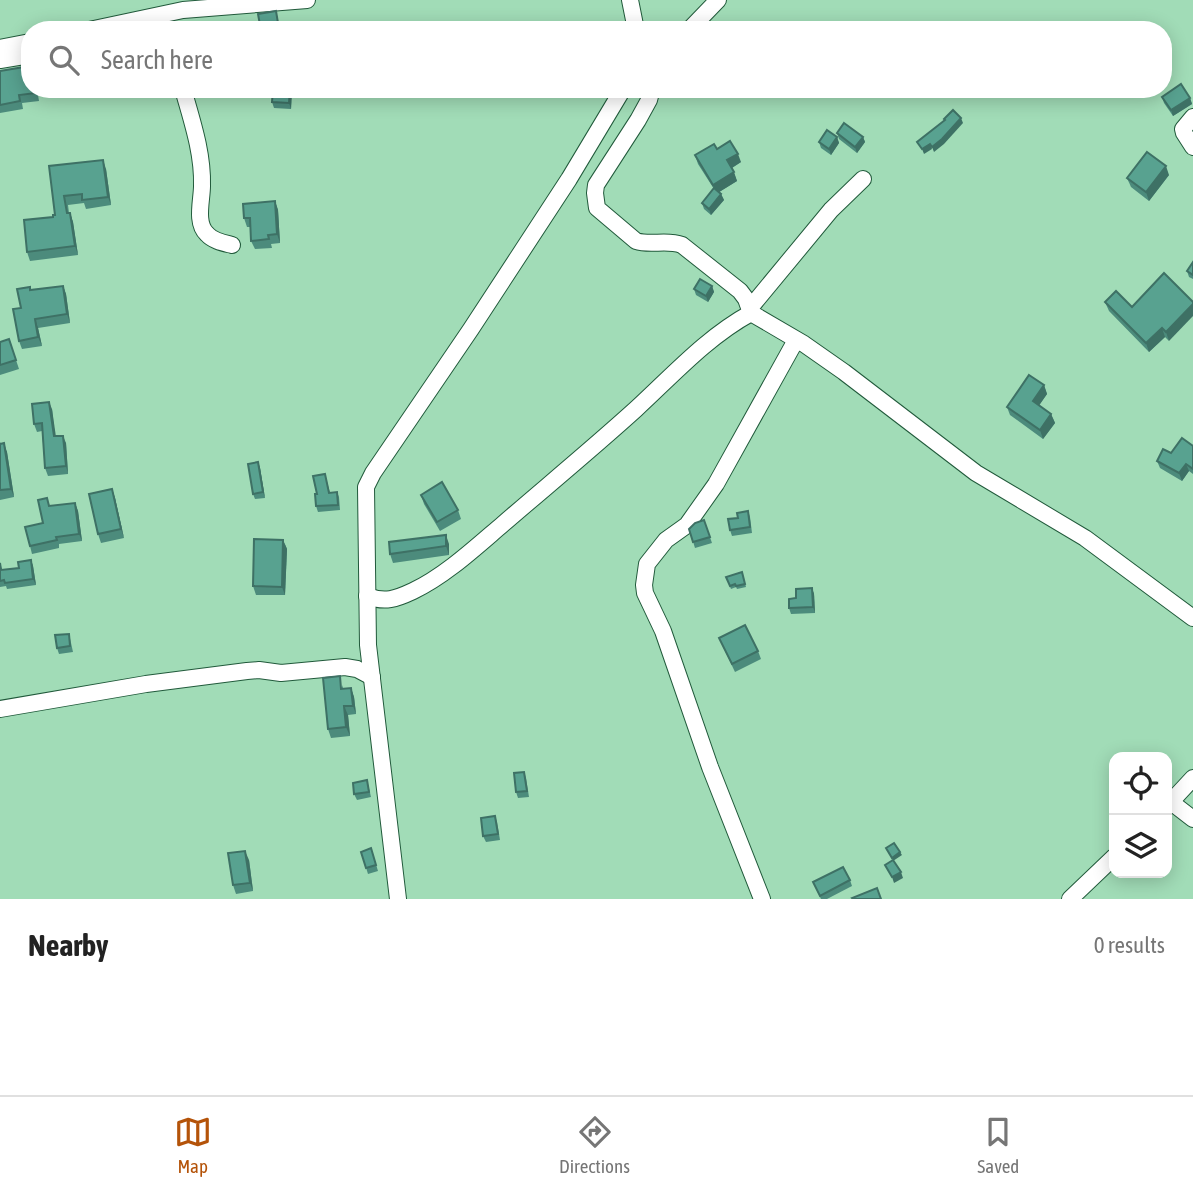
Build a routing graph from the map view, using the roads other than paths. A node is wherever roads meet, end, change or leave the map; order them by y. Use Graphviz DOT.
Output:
graph roads {
  1 [pos="294,0"];
  2 [pos="307,0"];
  3 [pos="630,0"];
  4 [pos="718,0"];
  5 [pos="131,21"];
  6 [pos="634,21"];
  7 [pos="698,21"];
  8 [pos="21,44"];
  9 [pos="0,48"];
  10 [pos="21,56"];
  11 [pos="0,60"];
  12 [pos="185,98"];
  13 [pos="618,98"];
  14 [pos="650,98"];
  15 [pos="1193,117"];
  16 [pos="1193,147"];
  17 [pos="863,179"];
  18 [pos="232,245"];
  19 [pos="750,310"];
  20 [pos="796,340"];
  21 [pos="368,596"];
  22 [pos="1193,618"];
  23 [pos="372,677"];
  24 [pos="0,709"];
  25 [pos="1193,778"];
  26 [pos="1172,801"];
  27 [pos="1172,806"];
  28 [pos="1193,819"];
  29 [pos="1109,862"];
  30 [pos="398,899"];
  31 [pos="762,899"];
  32 [pos="1070,899"];
  1 -- 2 [label="street"];
  1 -- 5 [label="street"];
  3 -- 6 [label="street"];
  4 -- 7 [label="street"];
  8 -- 9 [label="street"];
  10 -- 11 [label="street"];
  12 -- 18 [label="street"];
  13 -- 21 [label="street"];
  14 -- 19 [label="street"];
  15 -- 16 [label="street"];
  17 -- 19 [label="street"];
  19 -- 20 [label="street"];
  19 -- 21 [label="street"];
  20 -- 22 [label="street"];
  20 -- 31 [label="street"];
  21 -- 23 [label="street"];
  23 -- 24 [label="street"];
  23 -- 30 [label="street"];
  25 -- 26 [label="street"];
  27 -- 28 [label="street"];
  29 -- 32 [label="street"];
}
